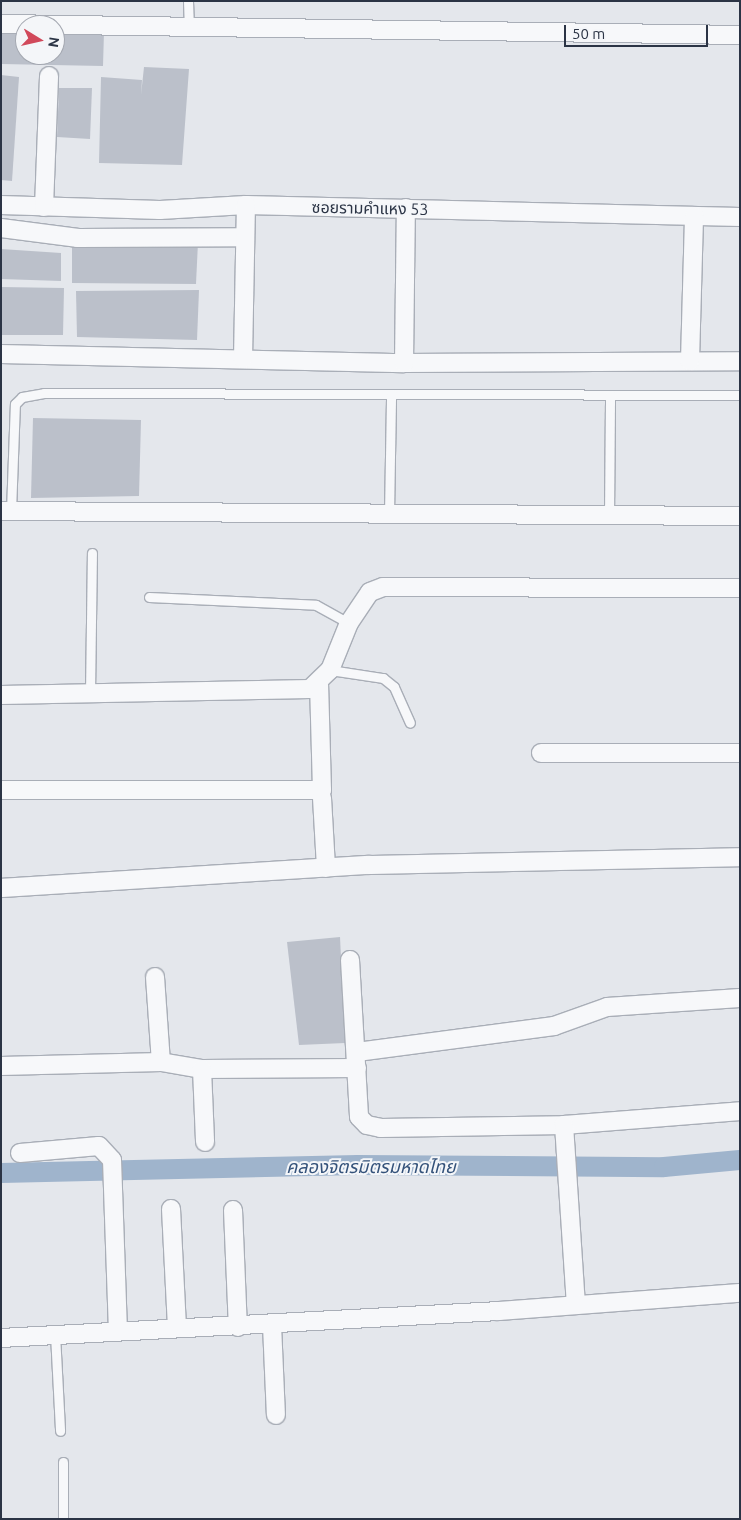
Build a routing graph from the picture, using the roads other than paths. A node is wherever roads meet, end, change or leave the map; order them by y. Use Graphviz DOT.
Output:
graph roads {
  1 [pos="188,1"];
  2 [pos="1,24"];
  3 [pos="189,26"];
  4 [pos="740,35"];
  5 [pos="49,76"];
  6 [pos="1,205"];
  7 [pos="246,205"];
  8 [pos="44,206"];
  9 [pos="406,208"];
  10 [pos="694,216"];
  11 [pos="740,217"];
  12 [pos="1,228"];
  13 [pos="245,237"];
  14 [pos="1,354"];
  15 [pos="243,359"];
  16 [pos="690,361"];
  17 [pos="740,361"];
  18 [pos="404,363"];
  19 [pos="391,394"];
  20 [pos="610,395"];
  21 [pos="740,395"];
  22 [pos="6,511"];
  23 [pos="389,514"];
  24 [pos="609,516"];
  25 [pos="740,516"];
  26 [pos="92,553"];
  27 [pos="740,588"];
  28 [pos="149,597"];
  29 [pos="349,623"];
  30 [pos="330,670"];
  31 [pos="319,685"];
  32 [pos="90,693"];
  33 [pos="1,695"];
  34 [pos="410,723"];
  35 [pos="541,753"];
  36 [pos="740,753"];
  37 [pos="1,790"];
  38 [pos="322,798"];
  39 [pos="740,857"];
  40 [pos="326,868"];
  41 [pos="1,888"];
  42 [pos="350,960"];
  43 [pos="155,977"];
  44 [pos="740,998"];
  45 [pos="357,1060"];
  46 [pos="161,1062"];
  47 [pos="1,1066"];
  48 [pos="202,1068"];
  49 [pos="740,1112"];
  50 [pos="564,1125"];
  51 [pos="205,1142"];
  52 [pos="20,1153"];
  53 [pos="171,1209"];
  54 [pos="233,1210"];
  55 [pos="740,1293"];
  56 [pos="576,1305"];
  57 [pos="272,1325"];
  58 [pos="238,1327"];
  59 [pos="177,1328"];
  60 [pos="118,1330"];
  61 [pos="55,1334"];
  62 [pos="1,1338"];
  63 [pos="276,1415"];
  64 [pos="60,1431"];
  65 [pos="63,1462"];
  66 [pos="63,1519"];
  1 -- 3 [label="lane"];
  2 -- 3 [label="street"];
  3 -- 4 [label="street"];
  5 -- 8 [label="street"];
  6 -- 8 [label="street, ซอยรามคำแหง 53"];
  7 -- 8 [label="street, ซอยรามคำแหง 53"];
  7 -- 9 [label="street, ซอยรามคำแหง 53"];
  7 -- 13 [label="street"];
  9 -- 10 [label="street, ซอยรามคำแหง 53"];
  9 -- 18 [label="street"];
  10 -- 11 [label="street, ซอยรามคำแหง 53"];
  10 -- 16 [label="street"];
  12 -- 13 [label="street"];
  13 -- 15 [label="street"];
  14 -- 15 [label="street"];
  15 -- 18 [label="street"];
  16 -- 17 [label="street"];
  16 -- 18 [label="street"];
  19 -- 20 [label="lane"];
  19 -- 22 [label="lane"];
  19 -- 23 [label="lane"];
  20 -- 21 [label="lane"];
  20 -- 24 [label="lane"];
  22 -- 23 [label="street"];
  23 -- 24 [label="street"];
  24 -- 25 [label="street"];
  26 -- 32 [label="lane"];
  27 -- 29 [label="street"];
  28 -- 29 [label="lane"];
  29 -- 30 [label="street"];
  30 -- 31 [label="street"];
  30 -- 34 [label="lane"];
  31 -- 32 [label="street"];
  31 -- 37 [label="street"];
  32 -- 33 [label="street"];
  35 -- 36 [label="street"];
  38 -- 40 [label="street"];
  39 -- 40 [label="street"];
  40 -- 41 [label="street"];
  42 -- 45 [label="street"];
  43 -- 46 [label="street"];
  44 -- 45 [label="street"];
  45 -- 48 [label="street"];
  45 -- 50 [label="street"];
  46 -- 47 [label="street"];
  46 -- 48 [label="street"];
  48 -- 51 [label="street"];
  49 -- 50 [label="street"];
  50 -- 56 [label="street"];
  52 -- 60 [label="street"];
  53 -- 59 [label="street"];
  54 -- 58 [label="street"];
  55 -- 56 [label="street"];
  56 -- 57 [label="street"];
  57 -- 58 [label="street"];
  57 -- 63 [label="street"];
  58 -- 59 [label="street"];
  59 -- 60 [label="street"];
  60 -- 61 [label="street"];
  61 -- 62 [label="street"];
  61 -- 64 [label="lane"];
  65 -- 66 [label="lane"];
}
